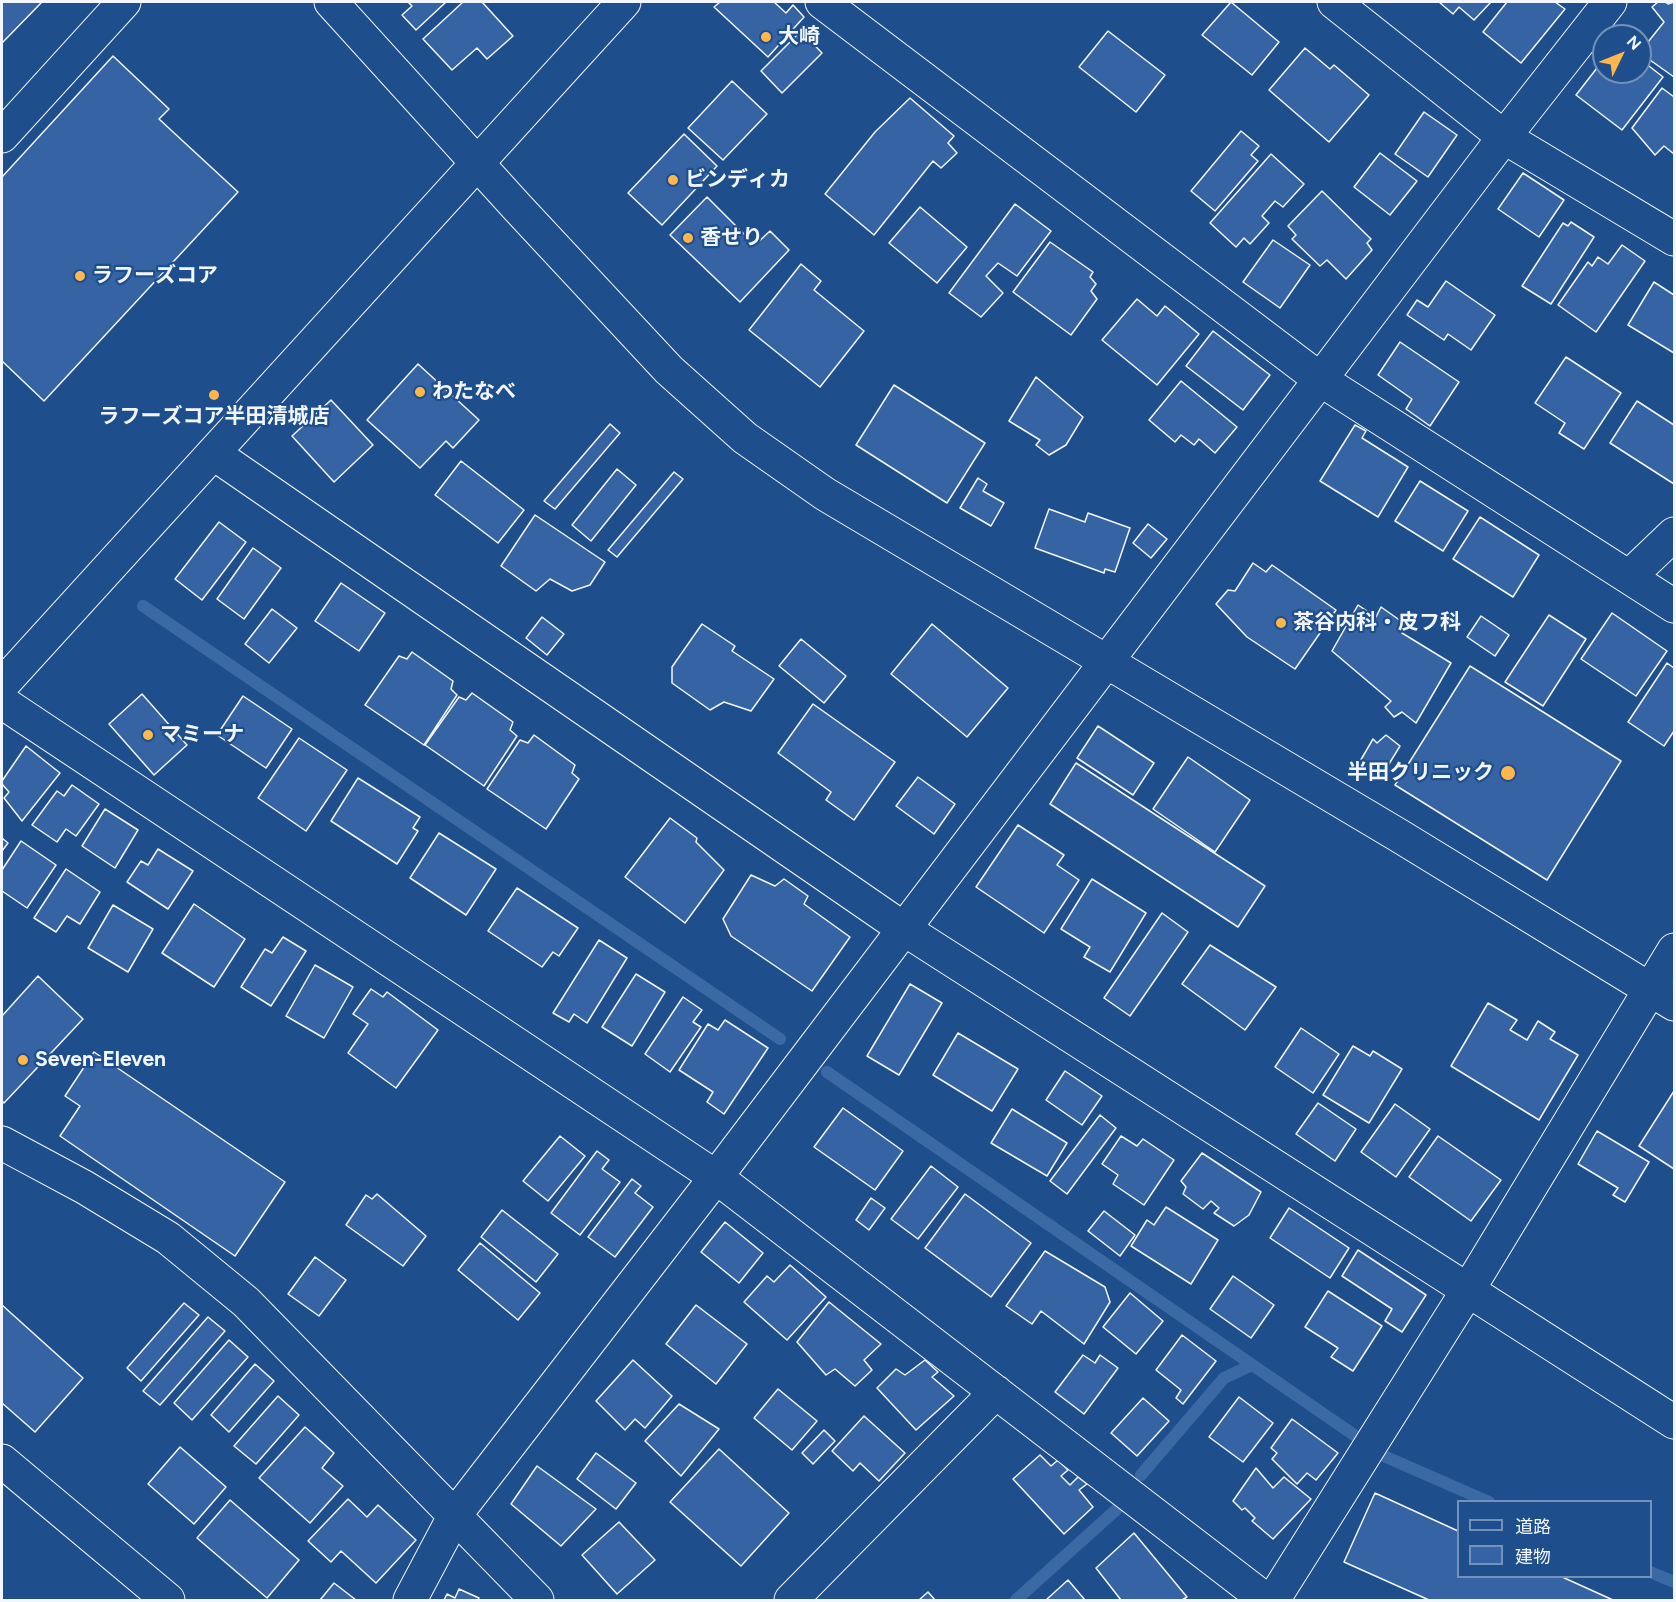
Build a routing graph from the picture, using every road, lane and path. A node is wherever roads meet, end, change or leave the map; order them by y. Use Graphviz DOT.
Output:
graph roads {
  1 [pos="124,2"];
  2 [pos="331,2"];
  3 [pos="624,2"];
  4 [pos="822,2"];
  5 [pos="1334,2"];
  6 [pos="1610,2"];
  7 [pos="2,136"];
  8 [pos="1504,137"];
  9 [pos="477,164"];
  10 [pos="1674,238"];
  11 [pos="1321,380"];
  12 [pos="213,453"];
  13 [pos="1674,534"];
  14 [pos="1629,577"];
  15 [pos="1674,606"];
  16 [pos="1107,663"];
  17 [pos="2,685"];
  18 [pos="2,702"];
  19 [pos="904,929"];
  20 [pos="1674,950"];
  21 [pos="1662,996"];
  22 [pos="2,1143"];
  23 [pos="716,1177"];
  24 [pos="1468,1290"];
  25 [pos="996,1392"];
  26 [pos="1674,1422"];
  27 [pos="2,1461"];
  28 [pos="455,1515"];
  29 [pos="168,1600"];
  30 [pos="410,1600"];
  31 [pos="537,1600"];
  32 [pos="791,1600"];
  33 [pos="1266,1600"];
  34 [pos="1273,1600"];
  1 -- 7 [label="street"];
  2 -- 9 [label="street"];
  3 -- 9 [label="street"];
  4 -- 11 [label="street"];
  5 -- 8 [label="street"];
  6 -- 8 [label="street"];
  8 -- 10 [label="street"];
  8 -- 11 [label="street"];
  9 -- 12 [label="street"];
  9 -- 16 [label="street"];
  11 -- 14 [label="street"];
  11 -- 16 [label="street"];
  12 -- 17 [label="street"];
  12 -- 19 [label="street"];
  13 -- 14 [label="street"];
  14 -- 15 [label="street"];
  16 -- 19 [label="street"];
  16 -- 21 [label="street"];
  18 -- 23 [label="street"];
  19 -- 23 [label="street"];
  19 -- 24 [label="street"];
  20 -- 21 [label="street"];
  21 -- 24 [label="street"];
  22 -- 28 [label="street"];
  23 -- 25 [label="street"];
  23 -- 28 [label="street"];
  24 -- 26 [label="street"];
  24 -- 34 [label="street"];
  25 -- 32 [label="street"];
  25 -- 33 [label="street"];
  27 -- 29 [label="street"];
  28 -- 30 [label="street"];
  28 -- 31 [label="street"];
}
